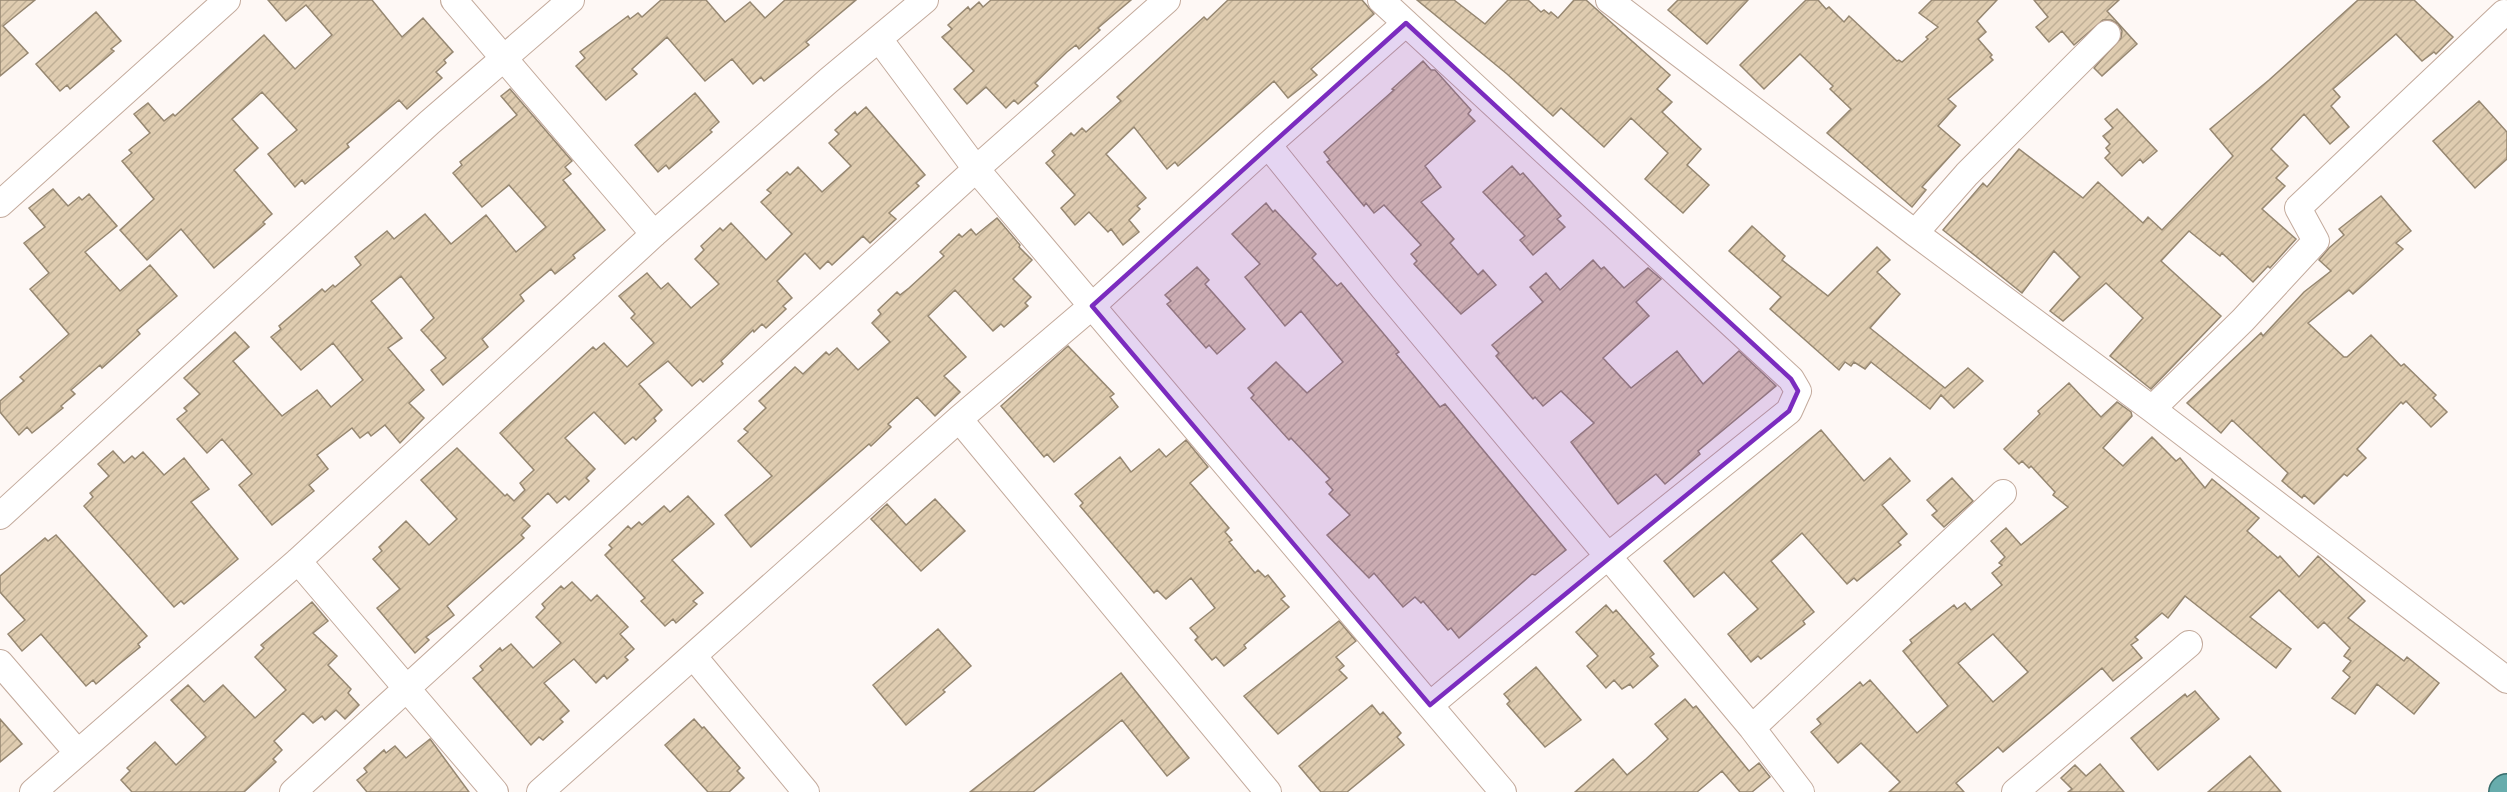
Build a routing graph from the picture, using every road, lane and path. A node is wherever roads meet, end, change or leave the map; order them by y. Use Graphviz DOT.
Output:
graph roads {
  1 [pos="226,0"];
  2 [pos="454,0"];
  3 [pos="571,0"];
  4 [pos="925,0"];
  5 [pos="1167,0"];
  6 [pos="1381,0"];
  7 [pos="1609,0"];
  8 [pos="2501,10"];
  9 [pos="1407,23"];
  10 [pos="2107,34"];
  11 [pos="879,39"];
  12 [pos="505,59"];
  13 [pos="1268,145"];
  14 [pos="976,169"];
  15 [pos="0,204"];
  16 [pos="1915,233"];
  17 [pos="654,234"];
  18 [pos="1092,306"];
  19 [pos="2152,409"];
  20 [pos="959,419"];
  21 [pos="2003,493"];
  22 [pos="0,516"];
  23 [pos="1607,557"];
  24 [pos="298,561"];
  25 [pos="2189,644"];
  26 [pos="694,657"];
  27 [pos="0,663"];
  28 [pos="2507,681"];
  29 [pos="408,688"];
  30 [pos="1430,705"];
  31 [pos="1752,728"];
  32 [pos="77,752"];
  33 [pos="33,792"];
  34 [pos="293,792"];
  35 [pos="495,792"];
  36 [pos="540,792"];
  37 [pos="806,792"];
  38 [pos="1268,792"];
  39 [pos="1503,792"];
  40 [pos="1801,792"];
  41 [pos="2015,792"];
  1 -- 15 [label="street"];
  2 -- 12 [label="street"];
  3 -- 12 [label="street"];
  4 -- 11 [label="street"];
  5 -- 14 [label="street"];
  6 -- 9 [label="street"];
  7 -- 16 [label="street"];
  8 -- 19 [label="street"];
  9 -- 13 [label="street"];
  9 -- 23 [label="street"];
  10 -- 16 [label="street"];
  11 -- 14 [label="street"];
  11 -- 17 [label="street"];
  12 -- 17 [label="street"];
  12 -- 22 [label="street"];
  13 -- 18 [label="street"];
  13 -- 23 [label="street"];
  14 -- 18 [label="street"];
  14 -- 29 [label="street"];
  16 -- 19 [label="street"];
  17 -- 24 [label="street"];
  18 -- 20 [label="street"];
  18 -- 30 [label="street"];
  19 -- 28 [label="street"];
  20 -- 26 [label="street"];
  20 -- 38 [label="street"];
  21 -- 31 [label="street"];
  23 -- 30 [label="street"];
  23 -- 31 [label="street"];
  24 -- 29 [label="street"];
  24 -- 32 [label="street"];
  25 -- 41 [label="street"];
  26 -- 36 [label="street"];
  26 -- 37 [label="street"];
  27 -- 32 [label="street"];
  29 -- 34 [label="street"];
  29 -- 35 [label="street"];
  30 -- 39 [label="street"];
  31 -- 40 [label="street"];
  32 -- 33 [label="street"];
}
